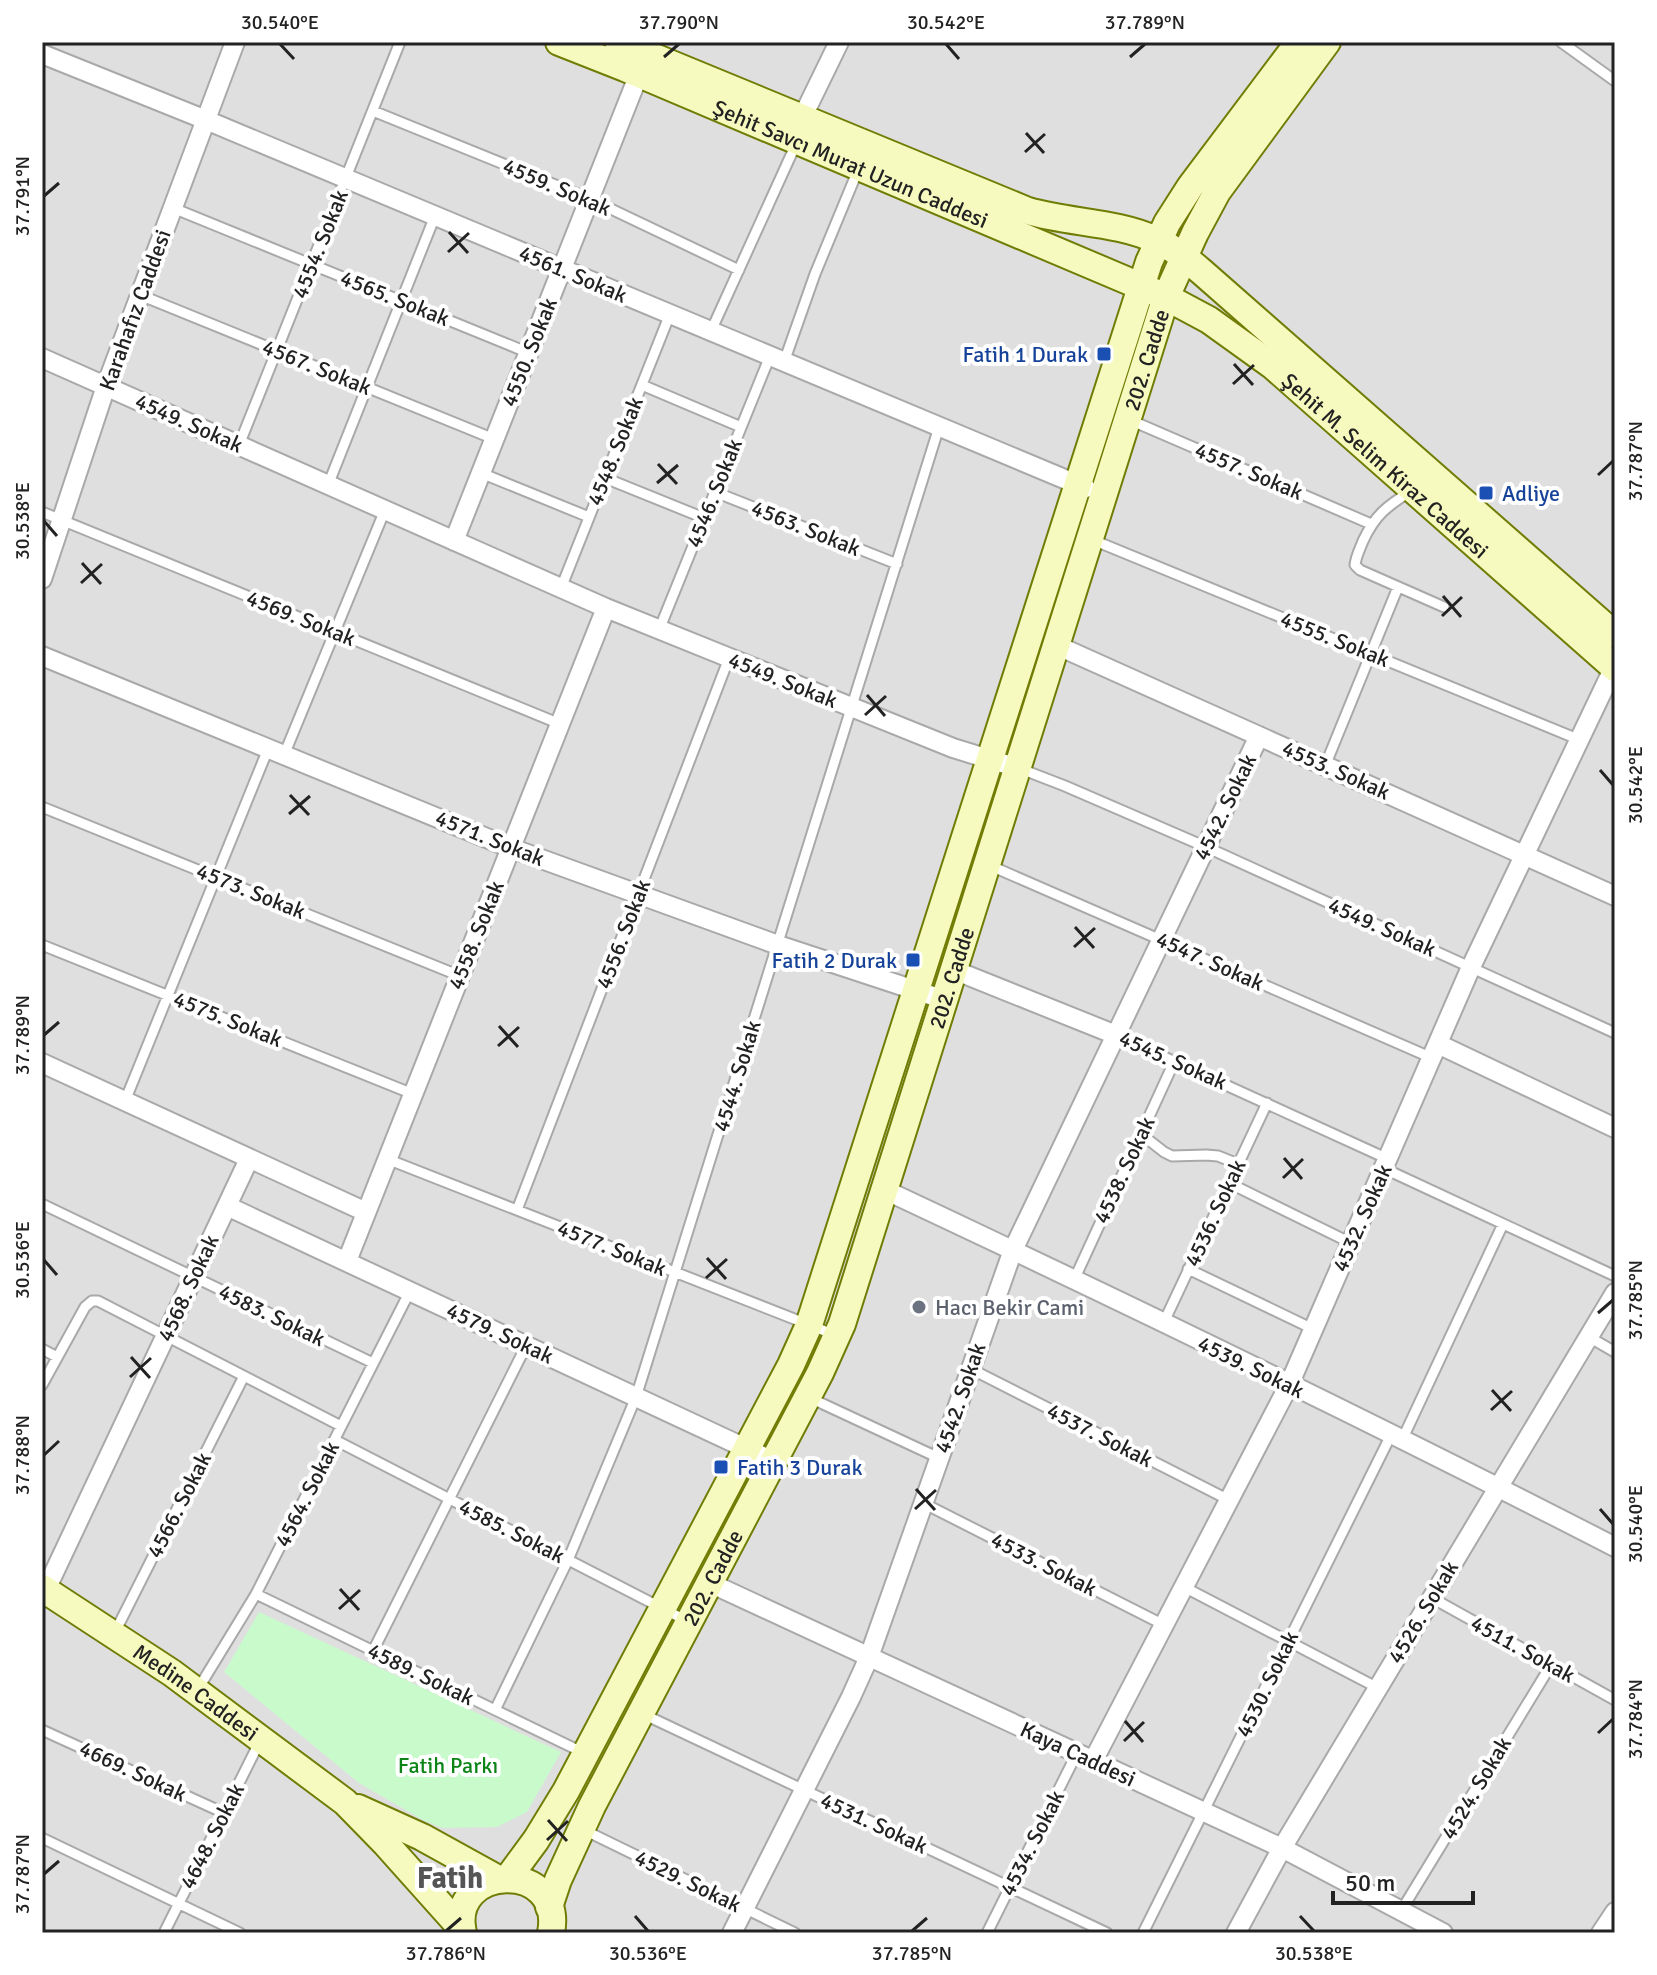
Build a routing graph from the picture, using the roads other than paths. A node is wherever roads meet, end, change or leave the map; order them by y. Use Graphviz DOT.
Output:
graph roads {
  1 [pos="235,42"];
  2 [pos="400,42"];
  3 [pos="559,42"];
  4 [pos="618,42"];
  5 [pos="839,42"];
  6 [pos="1299,42"];
  7 [pos="1327,42"];
  8 [pos="1561,42"];
  9 [pos="42,54"];
  10 [pos="639,74"];
  11 [pos="1615,81"];
  12 [pos="373,111"];
  13 [pos="206,120"];
  14 [pos="800,130"];
  15 [pos="859,167"];
  16 [pos="346,178"];
  17 [pos="590,199"];
  18 [pos="173,208"];
  19 [pos="435,216"];
  20 [pos="1158,241"];
  21 [pos="1184,256"];
  22 [pos="312,264"];
  23 [pos="562,269"];
  24 [pos="739,270"];
  25 [pos="1140,286"];
  26 [pos="140,295"];
  27 [pos="1166,297"];
  28 [pos="401,301"];
  29 [pos="670,314"];
  30 [pos="710,331"];
  31 [pos="277,351"];
  32 [pos="529,353"];
  33 [pos="42,358"];
  34 [pos="777,359"];
  35 [pos="642,385"];
  36 [pos="106,386"];
  37 [pos="366,387"];
  38 [pos="1127,419"];
  39 [pos="741,427"];
  40 [pos="939,427"];
  41 [pos="494,439"];
  42 [pos="239,445"];
  43 [pos="481,473"];
  44 [pos="605,478"];
  45 [pos="1423,483"];
  46 [pos="1077,484"];
  47 [pos="328,485"];
  48 [pos="715,492"];
  49 [pos="1103,495"];
  50 [pos="385,510"];
  51 [pos="42,512"];
  52 [pos="589,517"];
  53 [pos="704,518"];
  54 [pos="62,520"];
  55 [pos="1371,524"];
  56 [pos="1090,539"];
  57 [pos="454,541"];
  58 [pos="897,564"];
  59 [pos="42,579"];
  60 [pos="1398,587"];
  61 [pos="561,588"];
  62 [pos="1444,607"];
  63 [pos="606,608"];
  64 [pos="659,630"];
  65 [pos="335,632"];
  66 [pos="1615,635"];
  67 [pos="1056,645"];
  68 [pos="1371,654"];
  69 [pos="42,656"];
  70 [pos="729,658"];
  71 [pos="1615,668"];
  72 [pos="852,708"];
  73 [pos="560,724"];
  74 [pos="1259,736"];
  75 [pos="1580,740"];
  76 [pos="276,752"];
  77 [pos="990,760"];
  78 [pos="1325,766"];
  79 [pos="1018,768"];
  80 [pos="42,807"];
  81 [pos="1206,847"];
  82 [pos="511,848"];
  83 [pos="1525,855"];
  84 [pos="987,865"];
  85 [pos="216,877"];
  86 [pos="638,894"];
  87 [pos="1615,896"];
  88 [pos="1162,939"];
  89 [pos="42,945"];
  90 [pos="778,945"];
  91 [pos="1471,967"];
  92 [pos="954,970"];
  93 [pos="460,976"];
  94 [pos="917,991"];
  95 [pos="168,996"];
  96 [pos="945,1000"];
  97 [pos="1615,1033"];
  98 [pos="1116,1035"];
  99 [pos="1435,1051"];
  100 [pos="1175,1060"];
  101 [pos="43,1067"];
  102 [pos="413,1094"];
  103 [pos="125,1101"];
  104 [pos="1267,1103"];
  105 [pos="1615,1128"];
  106 [pos="1141,1134"];
  107 [pos="249,1159"];
  108 [pos="387,1159"];
  109 [pos="1238,1164"];
  110 [pos="1386,1164"];
  111 [pos="1229,1183"];
  112 [pos="885,1190"];
  113 [pos="42,1204"];
  114 [pos="227,1206"];
  115 [pos="517,1210"];
  116 [pos="366,1212"];
  117 [pos="1503,1224"];
  118 [pos="1351,1243"];
  119 [pos="1013,1250"];
  120 [pos="347,1261"];
  121 [pos="1188,1269"];
  122 [pos="675,1273"];
  123 [pos="1615,1276"];
  124 [pos="193,1277"];
  125 [pos="1074,1280"];
  126 [pos="410,1291"];
  127 [pos="1615,1293"];
  128 [pos="1163,1324"];
  129 [pos="809,1325"];
  130 [pos="1313,1329"];
  131 [pos="165,1336"];
  132 [pos="837,1336"];
  133 [pos="1589,1337"];
  134 [pos="526,1346"];
  135 [pos="42,1349"];
  136 [pos="1615,1352"];
  137 [pos="57,1357"];
  138 [pos="373,1363"];
  139 [pos="971,1369"];
  140 [pos="244,1376"];
  141 [pos="42,1385"];
  142 [pos="1289,1385"];
  143 [pos="636,1397"];
  144 [pos="807,1397"];
  145 [pos="341,1426"];
  146 [pos="1397,1438"];
  147 [pos="335,1440"];
  148 [pos="746,1449"];
  149 [pos="939,1458"];
  150 [pos="773,1461"];
  151 [pos="1498,1487"];
  152 [pos="450,1499"];
  153 [pos="1229,1500"];
  154 [pos="923,1503"];
  155 [pos="1615,1547"];
  156 [pos="568,1560"];
  157 [pos="710,1583"];
  158 [pos="1184,1587"];
  159 [pos="43,1592"];
  160 [pos="256,1594"];
  161 [pos="1432,1598"];
  162 [pos="662,1608"];
  163 [pos="689,1622"];
  164 [pos="1164,1625"];
  165 [pos="114,1635"];
  166 [pos="1288,1641"];
  167 [pos="373,1651"];
  168 [pos="869,1657"];
  169 [pos="1551,1665"];
  170 [pos="1378,1688"];
  171 [pos="197,1692"];
  172 [pos="1615,1700"];
  173 [pos="495,1710"];
  174 [pos="641,1713"];
  175 [pos="42,1730"];
  176 [pos="261,1740"];
  177 [pos="586,1754"];
  178 [pos="1085,1757"];
  179 [pos="805,1791"];
  180 [pos="345,1802"];
  181 [pos="1204,1812"];
  182 [pos="224,1813"];
  183 [pos="581,1828"];
  184 [pos="42,1838"];
  185 [pos="1282,1848"];
  186 [pos="503,1878"];
  187 [pos="1010,1887"];
  188 [pos="178,1904"];
  189 [pos="745,1909"];
  190 [pos="1401,1911"];
  191 [pos="1615,1912"];
  192 [pos="555,1923"];
  193 [pos="463,1931"];
  194 [pos="164,1933"];
  195 [pos="240,1933"];
  196 [pos="732,1933"];
  197 [pos="795,1933"];
  198 [pos="987,1933"];
  199 [pos="1107,1933"];
  200 [pos="1143,1933"];
  201 [pos="1236,1933"];
  202 [pos="1443,1933"];
  203 [pos="1601,1933"];
  1 -- 13 [label="street, Karahafız Caddesi"];
  2 -- 12 [label="lane, 4554. Sokak"];
  3 -- 10 [label="main road, Şehit Savcı Murat Uzun Caddesi"];
  4 -- 14 [label="main road, Şehit Savcı Murat Uzun Caddesi"];
  5 -- 14 [label="street"];
  6 -- 20 [label="main road, 202. Cadde"];
  7 -- 21 [label="main road, 202. Cadde"];
  8 -- 11 [label="lane"];
  9 -- 13 [label="street, 4561. Sokak"];
  10 -- 14 [label="main road, Şehit Savcı Murat Uzun Caddesi"];
  10 -- 17 [label="street, 4550. Sokak"];
  12 -- 16 [label="lane, 4554. Sokak"];
  12 -- 17 [label="lane, 4559. Sokak"];
  13 -- 16 [label="street, 4561. Sokak"];
  13 -- 18 [label="street, Karahafız Caddesi"];
  14 -- 15 [label="main road, Şehit Savcı Murat Uzun Caddesi"];
  14 -- 20 [label="main road, Şehit Savcı Murat Uzun Caddesi"];
  14 -- 24 [label="lane"];
  15 -- 25 [label="main road, Şehit Savcı Murat Uzun Caddesi"];
  15 -- 34 [label="lane, 4546. Sokak"];
  16 -- 19 [label="street, 4561. Sokak"];
  16 -- 22 [label="lane, 4554. Sokak"];
  17 -- 23 [label="street, 4550. Sokak"];
  17 -- 24 [label="lane, 4559. Sokak"];
  18 -- 22 [label="lane, 4565. Sokak"];
  18 -- 26 [label="street, Karahafız Caddesi"];
  19 -- 23 [label="street, 4561. Sokak"];
  19 -- 28 [label="lane"];
  20 -- 21 [label="main road, Şehit M. Selim Kiraz Caddesi"];
  20 -- 25 [label="main road, 202. Cadde"];
  21 -- 27 [label="main road, 202. Cadde"];
  21 -- 45 [label="main road, Şehit M. Selim Kiraz Caddesi"];
  22 -- 28 [label="lane, 4565. Sokak"];
  22 -- 31 [label="lane, 4554. Sokak"];
  23 -- 29 [label="street, 4561. Sokak"];
  23 -- 32 [label="street, 4550. Sokak"];
  24 -- 30 [label="lane"];
  25 -- 27 [label="main road, Şehit M. Selim Kiraz Caddesi"];
  25 -- 46 [label="main road, 202. Cadde"];
  26 -- 31 [label="lane, 4567. Sokak"];
  26 -- 36 [label="street, Karahafız Caddesi"];
  27 -- 38 [label="main road, 202. Cadde"];
  27 -- 45 [label="main road, Şehit M. Selim Kiraz Caddesi"];
  28 -- 32 [label="lane, 4565. Sokak"];
  28 -- 37 [label="lane"];
  29 -- 30 [label="street, 4561. Sokak"];
  29 -- 35 [label="lane, 4548. Sokak"];
  30 -- 34 [label="street, 4561. Sokak"];
  31 -- 37 [label="lane, 4567. Sokak"];
  31 -- 42 [label="lane, 4554. Sokak"];
  32 -- 41 [label="street, 4550. Sokak"];
  33 -- 36 [label="street, 4549. Sokak"];
  34 -- 39 [label="lane, 4546. Sokak"];
  34 -- 40 [label="street, 4561. Sokak"];
  35 -- 39 [label="lane"];
  35 -- 44 [label="lane, 4548. Sokak"];
  36 -- 42 [label="street, 4549. Sokak"];
  36 -- 54 [label="street, Karahafız Caddesi"];
  37 -- 41 [label="lane, 4567. Sokak"];
  37 -- 47 [label="lane"];
  38 -- 49 [label="main road, 202. Cadde"];
  38 -- 55 [label="lane, 4557. Sokak"];
  39 -- 48 [label="lane, 4546. Sokak"];
  40 -- 46 [label="street, 4561. Sokak"];
  40 -- 58 [label="lane, 4544. Sokak"];
  41 -- 43 [label="street, 4550. Sokak"];
  42 -- 47 [label="street, 4549. Sokak"];
  43 -- 52 [label="lane"];
  43 -- 57 [label="street, 4550. Sokak"];
  44 -- 52 [label="lane, 4548. Sokak"];
  44 -- 53 [label="lane"];
  45 -- 55 [label="lane"];
  45 -- 66 [label="main road, Şehit M. Selim Kiraz Caddesi"];
  45 -- 71 [label="main road, Şehit M. Selim Kiraz Caddesi"];
  46 -- 49 [label="street, 4561. Sokak"];
  46 -- 77 [label="main road, 202. Cadde"];
  47 -- 50 [label="street, 4549. Sokak"];
  48 -- 53 [label="lane, 4546. Sokak"];
  48 -- 58 [label="lane, 4563. Sokak"];
  49 -- 56 [label="main road, 202. Cadde"];
  50 -- 57 [label="street, 4549. Sokak"];
  50 -- 65 [label="lane"];
  51 -- 54 [label="lane, 4569. Sokak"];
  52 -- 61 [label="lane, 4548. Sokak"];
  53 -- 64 [label="lane, 4546. Sokak"];
  54 -- 59 [label="street, Karahafız Caddesi"];
  54 -- 65 [label="lane, 4569. Sokak"];
  55 -- 60 [label="lane"];
  56 -- 67 [label="main road, 202. Cadde"];
  56 -- 68 [label="lane, 4555. Sokak"];
  57 -- 61 [label="street, 4549. Sokak"];
  58 -- 72 [label="lane, 4544. Sokak"];
  60 -- 62 [label="lane"];
  60 -- 68 [label="lane"];
  61 -- 63 [label="street, 4549. Sokak"];
  63 -- 64 [label="street, 4549. Sokak"];
  63 -- 73 [label="street, 4558. Sokak"];
  64 -- 70 [label="street, 4549. Sokak"];
  65 -- 73 [label="lane, 4569. Sokak"];
  65 -- 76 [label="lane"];
  67 -- 74 [label="street, 4553. Sokak"];
  67 -- 79 [label="main road, 202. Cadde"];
  68 -- 75 [label="lane, 4555. Sokak"];
  68 -- 78 [label="lane"];
  69 -- 76 [label="street, 4571. Sokak"];
  70 -- 72 [label="street, 4549. Sokak"];
  70 -- 86 [label="lane, 4556. Sokak"];
  71 -- 75 [label="street, 4532. Sokak"];
  72 -- 77 [label="street, 4549. Sokak"];
  72 -- 90 [label="lane, 4544. Sokak"];
  73 -- 82 [label="street, 4558. Sokak"];
  74 -- 78 [label="street, 4553. Sokak"];
  74 -- 81 [label="street, 4542. Sokak"];
  75 -- 83 [label="street, 4532. Sokak"];
  76 -- 82 [label="street, 4571. Sokak"];
  76 -- 85 [label="lane"];
  77 -- 79 [label="street, 4549. Sokak"];
  77 -- 94 [label="main road, 202. Cadde"];
  78 -- 83 [label="street, 4553. Sokak"];
  79 -- 81 [label="lane, 4549. Sokak"];
  79 -- 84 [label="main road, 202. Cadde"];
  80 -- 85 [label="lane, 4573. Sokak"];
  81 -- 88 [label="street, 4542. Sokak"];
  81 -- 91 [label="lane, 4549. Sokak"];
  82 -- 86 [label="street, 4571. Sokak"];
  82 -- 93 [label="street, 4558. Sokak"];
  83 -- 87 [label="street, 4553. Sokak"];
  83 -- 91 [label="street, 4532. Sokak"];
  84 -- 88 [label="lane, 4547. Sokak"];
  84 -- 92 [label="main road, 202. Cadde"];
  85 -- 93 [label="lane, 4573. Sokak"];
  85 -- 95 [label="lane"];
  86 -- 90 [label="street, 4571. Sokak"];
  86 -- 115 [label="lane, 4556. Sokak"];
  88 -- 98 [label="street, 4542. Sokak"];
  88 -- 99 [label="lane, 4547. Sokak"];
  89 -- 95 [label="lane, 4575. Sokak"];
  90 -- 94 [label="street, 4571. Sokak"];
  90 -- 122 [label="lane, 4544. Sokak"];
  91 -- 97 [label="lane, 4549. Sokak"];
  91 -- 99 [label="street, 4532. Sokak"];
  92 -- 96 [label="main road, 202. Cadde"];
  92 -- 98 [label="street, 4545. Sokak"];
  93 -- 102 [label="street, 4558. Sokak"];
  94 -- 96 [label="street, 4571. Sokak"];
  94 -- 129 [label="main road, 202. Cadde"];
  95 -- 102 [label="lane, 4575. Sokak"];
  95 -- 103 [label="lane"];
  96 -- 112 [label="main road, 202. Cadde"];
  98 -- 100 [label="lane, 4545. Sokak"];
  98 -- 119 [label="street, 4542. Sokak"];
  99 -- 105 [label="street, 4547. Sokak"];
  99 -- 110 [label="street, 4532. Sokak"];
  100 -- 104 [label="lane, 4545. Sokak"];
  100 -- 106 [label="lane, 4538. Sokak"];
  101 -- 103 [label="street"];
  102 -- 108 [label="street, 4558. Sokak"];
  103 -- 107 [label="street"];
  104 -- 109 [label="lane, 4536. Sokak"];
  104 -- 110 [label="lane, 4545. Sokak"];
  106 -- 109 [label="lane"];
  106 -- 125 [label="lane, 4538. Sokak"];
  107 -- 114 [label="street, 4568. Sokak"];
  107 -- 116 [label="street"];
  108 -- 115 [label="lane, 4577. Sokak"];
  108 -- 116 [label="street, 4558. Sokak"];
  109 -- 111 [label="lane, 4536. Sokak"];
  110 -- 117 [label="lane, 4545. Sokak"];
  110 -- 118 [label="street, 4532. Sokak"];
  111 -- 118 [label="lane"];
  111 -- 121 [label="lane, 4536. Sokak"];
  112 -- 119 [label="street, 4539. Sokak"];
  112 -- 132 [label="main road, 202. Cadde"];
  113 -- 124 [label="lane, 4583. Sokak"];
  114 -- 120 [label="street, 4579. Sokak"];
  114 -- 124 [label="street, 4568. Sokak"];
  115 -- 122 [label="lane, 4577. Sokak"];
  116 -- 120 [label="street, 4558. Sokak"];
  117 -- 123 [label="lane, 4545. Sokak"];
  117 -- 146 [label="lane, 4530. Sokak"];
  118 -- 130 [label="street, 4532. Sokak"];
  119 -- 125 [label="street, 4539. Sokak"];
  119 -- 139 [label="street, 4542. Sokak"];
  120 -- 126 [label="street, 4579. Sokak"];
  121 -- 128 [label="lane, 4536. Sokak"];
  121 -- 130 [label="lane"];
  122 -- 129 [label="lane, 4577. Sokak"];
  122 -- 143 [label="lane, 4544. Sokak"];
  124 -- 131 [label="street, 4568. Sokak"];
  124 -- 138 [label="lane, 4583. Sokak"];
  125 -- 128 [label="street, 4539. Sokak"];
  126 -- 134 [label="street, 4579. Sokak"];
  126 -- 138 [label="lane, 4564. Sokak"];
  127 -- 133 [label="street, 4526. Sokak"];
  128 -- 142 [label="street, 4539. Sokak"];
  129 -- 132 [label="lane, 4577. Sokak"];
  129 -- 148 [label="main road, 202. Cadde"];
  130 -- 142 [label="street, 4532. Sokak"];
  131 -- 137 [label="lane"];
  131 -- 140 [label="lane"];
  131 -- 159 [label="street, 4568. Sokak"];
  132 -- 144 [label="main road, 202. Cadde"];
  133 -- 136 [label="lane"];
  133 -- 151 [label="street, 4526. Sokak"];
  134 -- 143 [label="street, 4579. Sokak"];
  134 -- 152 [label="lane"];
  135 -- 137 [label="lane"];
  137 -- 141 [label="lane"];
  138 -- 145 [label="lane, 4564. Sokak"];
  139 -- 149 [label="street, 4542. Sokak"];
  139 -- 153 [label="lane, 4537. Sokak"];
  140 -- 145 [label="lane"];
  140 -- 165 [label="lane, 4566. Sokak"];
  142 -- 146 [label="street, 4539. Sokak"];
  142 -- 153 [label="street, 4532. Sokak"];
  143 -- 148 [label="street, 4579. Sokak"];
  143 -- 156 [label="lane, 4544. Sokak"];
  144 -- 149 [label="lane"];
  144 -- 150 [label="main road, 202. Cadde"];
  145 -- 147 [label="lane, 4564. Sokak"];
  146 -- 151 [label="street, 4539. Sokak"];
  146 -- 166 [label="lane, 4530. Sokak"];
  147 -- 152 [label="lane, 4585. Sokak"];
  147 -- 160 [label="lane, 4564. Sokak"];
  148 -- 150 [label="street, 4579. Sokak"];
  148 -- 162 [label="main road, 202. Cadde"];
  149 -- 154 [label="street, 4542. Sokak"];
  150 -- 157 [label="main road, 202. Cadde"];
  151 -- 155 [label="street, 4539. Sokak"];
  151 -- 161 [label="street, 4526. Sokak"];
  152 -- 156 [label="lane, 4585. Sokak"];
  152 -- 167 [label="lane"];
  153 -- 158 [label="street, 4532. Sokak"];
  154 -- 164 [label="lane, 4533. Sokak"];
  154 -- 168 [label="street, 4542. Sokak"];
  156 -- 162 [label="lane, 4585. Sokak"];
  156 -- 173 [label="lane, 4544. Sokak"];
  157 -- 163 [label="main road, 202. Cadde"];
  157 -- 168 [label="street, Kaya Caddesi"];
  158 -- 164 [label="street, 4532. Sokak"];
  158 -- 166 [label="lane"];
  159 -- 165 [label="main road, Medine Caddesi"];
  160 -- 167 [label="lane, 4589. Sokak"];
  160 -- 171 [label="lane, 4564. Sokak"];
  161 -- 169 [label="lane, 4511. Sokak"];
  161 -- 170 [label="street, 4526. Sokak"];
  162 -- 163 [label="lane, 4585. Sokak"];
  162 -- 177 [label="main road, 202. Cadde"];
  163 -- 174 [label="main road, 202. Cadde"];
  164 -- 178 [label="street, 4532. Sokak"];
  165 -- 171 [label="main road, Medine Caddesi"];
  166 -- 170 [label="lane"];
  166 -- 181 [label="lane, 4530. Sokak"];
  167 -- 173 [label="lane, 4589. Sokak"];
  168 -- 178 [label="street, Kaya Caddesi"];
  168 -- 179 [label="street, 4542. Sokak"];
  169 -- 172 [label="lane, 4511. Sokak"];
  169 -- 190 [label="lane, 4524. Sokak"];
  170 -- 185 [label="street, 4526. Sokak"];
  171 -- 176 [label="main road, Medine Caddesi"];
  173 -- 177 [label="lane, 4589. Sokak"];
  174 -- 179 [label="lane, 4531. Sokak"];
  174 -- 183 [label="main road, 202. Cadde"];
  175 -- 182 [label="lane, 4669. Sokak"];
  176 -- 180 [label="main road, Medine Caddesi"];
  176 -- 182 [label="lane, 4648. Sokak"];
  177 -- 186 [label="main road, 202. Cadde"];
  178 -- 181 [label="street, Kaya Caddesi"];
  178 -- 187 [label="lane, 4534. Sokak"];
  179 -- 187 [label="lane, 4531. Sokak"];
  179 -- 189 [label="street, 4542. Sokak"];
  180 -- 186 [label="main road, Medine Caddesi"];
  180 -- 193 [label="main road, Medine Caddesi"];
  181 -- 185 [label="street, Kaya Caddesi"];
  181 -- 200 [label="lane, 4530. Sokak"];
  182 -- 188 [label="lane, 4648. Sokak"];
  183 -- 189 [label="lane, 4529. Sokak"];
  183 -- 192 [label="main road, 202. Cadde"];
  184 -- 188 [label="lane"];
  185 -- 190 [label="street, Kaya Caddesi"];
  185 -- 201 [label="street, 4526. Sokak"];
  186 -- 192 [label="main road, Medine Caddesi"];
  186 -- 193 [label="main road, 202. Cadde"];
  187 -- 198 [label="lane, 4534. Sokak"];
  187 -- 199 [label="lane, 4531. Sokak"];
  188 -- 194 [label="lane, 4648. Sokak"];
  188 -- 195 [label="lane"];
  189 -- 196 [label="street, 4542. Sokak"];
  189 -- 197 [label="lane, 4529. Sokak"];
  190 -- 202 [label="street, Kaya Caddesi"];
  191 -- 203 [label="street"];
}
